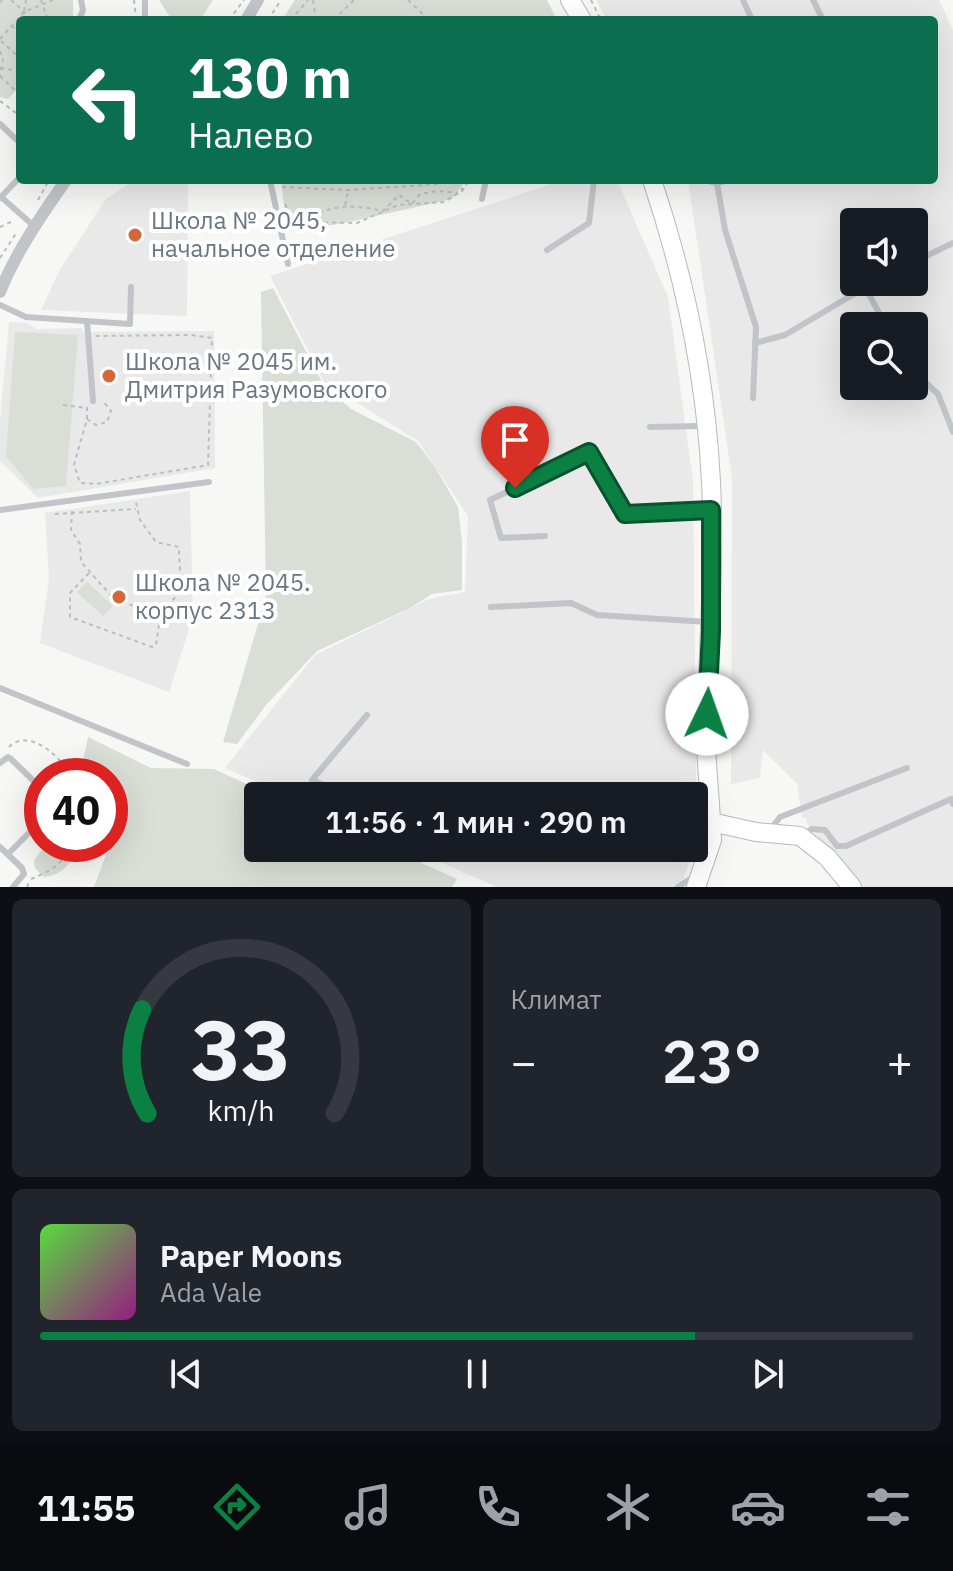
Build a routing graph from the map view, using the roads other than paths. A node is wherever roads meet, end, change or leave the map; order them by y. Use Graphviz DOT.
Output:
graph roads {
  1 [pos="258,0"];
  2 [pos="243,12"];
  3 [pos="0,124"];
  4 [pos="16,139"];
  5 [pos="16,181"];
  6 [pos="63,184"];
  7 [pos="271,184"];
  8 [pos="485,184"];
  9 [pos="594,184"];
  10 [pos="658,184"];
  11 [pos="717,184"];
  12 [pos="0,198"];
  13 [pos="482,199"];
  14 [pos="30,222"];
  15 [pos="953,243"];
  16 [pos="547,250"];
  17 [pos="928,255"];
  18 [pos="288,264"];
  19 [pos="131,287"];
  20 [pos="0,292"];
  21 [pos="850,296"];
  22 [pos="0,305"];
  23 [pos="87,321"];
  24 [pos="755,343"];
  25 [pos="928,385"];
  26 [pos="753,398"];
  27 [pos="93,401"];
  28 [pos="707,426"];
  29 [pos="650,427"];
  30 [pos="953,432"];
  31 [pos="209,482"];
  32 [pos="0,510"];
  33 [pos="711,510"];
  34 [pos="545,536"];
  35 [pos="491,607"];
  36 [pos="711,622"];
  37 [pos="0,688"];
  38 [pos="367,715"];
  39 [pos="0,763"];
  40 [pos="187,764"];
  41 [pos="907,768"];
  42 [pos="24,772"];
  43 [pos="317,782"];
  44 [pos="705,782"];
  45 [pos="953,804"];
  46 [pos="708,826"];
  47 [pos="708,833"];
  48 [pos="768,833"];
  49 [pos="800,836"];
  50 [pos="24,838"];
  51 [pos="0,847"];
  52 [pos="708,852"];
  53 [pos="8,854"];
  54 [pos="699,880"];
  55 [pos="13,887"];
  56 [pos="678,887"];
  57 [pos="852,887"];
  1 -- 2 [label="street"];
  3 -- 4 [label="lane"];
  5 -- 12 [label="lane"];
  6 -- 14 [label="street"];
  7 -- 18 [label="lane"];
  8 -- 13 [label="lane"];
  9 -- 16 [label="lane"];
  10 -- 28 [label="street"];
  11 -- 24 [label="lane"];
  12 -- 14 [label="lane"];
  14 -- 20 [label="street"];
  15 -- 17 [label="lane"];
  19 -- 23 [label="lane"];
  21 -- 24 [label="lane"];
  22 -- 23 [label="lane"];
  23 -- 27 [label="lane"];
  24 -- 26 [label="lane"];
  25 -- 30 [label="lane"];
  28 -- 29 [label="lane"];
  28 -- 33 [label="street"];
  31 -- 32 [label="lane"];
  33 -- 34 [label="lane"];
  33 -- 36 [label="street"];
  35 -- 36 [label="lane"];
  36 -- 44 [label="street"];
  37 -- 40 [label="lane"];
  38 -- 43 [label="lane"];
  39 -- 42 [label="lane"];
  41 -- 48 [label="lane"];
  45 -- 49 [label="lane"];
  46 -- 48 [label="street"];
  47 -- 52 [label="street"];
  48 -- 49 [label="street"];
  49 -- 57 [label="street"];
  50 -- 53 [label="lane"];
  51 -- 53 [label="lane"];
  53 -- 55 [label="lane"];
  54 -- 56 [label="lane"];
}
